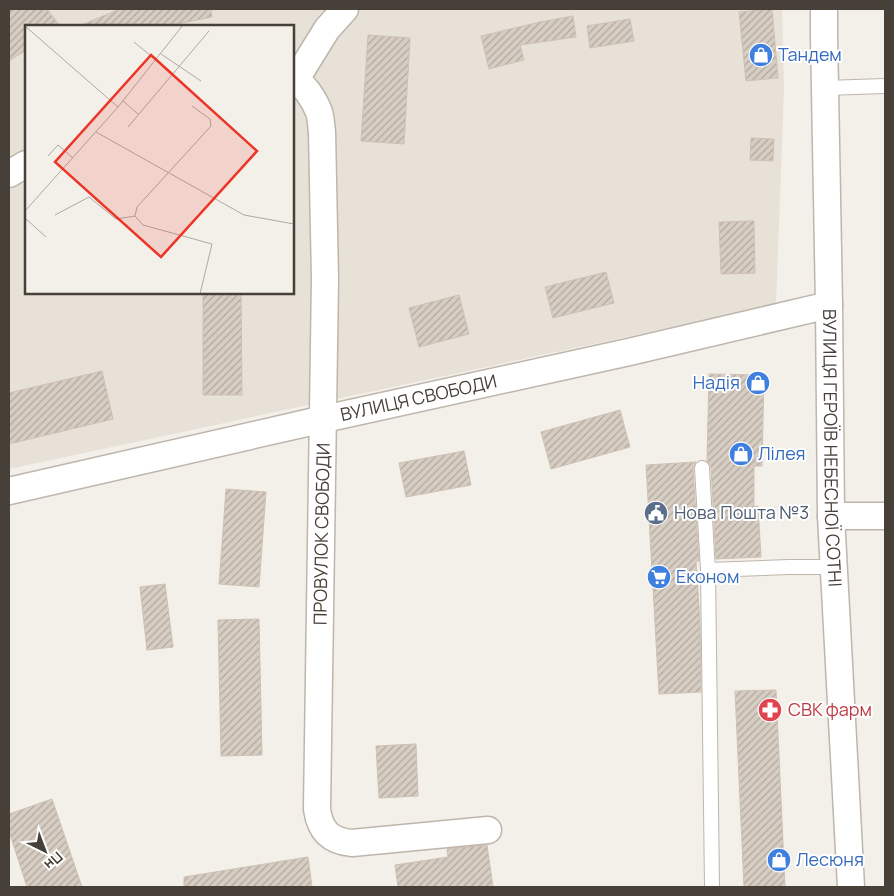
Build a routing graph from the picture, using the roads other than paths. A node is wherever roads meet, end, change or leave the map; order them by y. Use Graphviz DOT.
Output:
graph roads {
  1 [pos="345,9"];
  2 [pos="824,9"];
  3 [pos="294,78"];
  4 [pos="885,86"];
  5 [pos="825,88"];
  6 [pos="25,165"];
  7 [pos="9,174"];
  8 [pos="829,305"];
  9 [pos="324,419"];
  10 [pos="702,468"];
  11 [pos="9,491"];
  12 [pos="830,516"];
  13 [pos="885,516"];
  14 [pos="833,567"];
  15 [pos="708,570"];
  16 [pos="488,830"];
  17 [pos="712,887"];
  18 [pos="851,887"];
  1 -- 3 [label="street"];
  2 -- 5 [label="street, ВУЛИЦЯ ГЕРОЇВ НЕБЕСНОЇ СОТНІ"];
  3 -- 9 [label="street, ПРОВУЛОК СВОБОДИ"];
  4 -- 5 [label="lane"];
  5 -- 8 [label="street, ВУЛИЦЯ ГЕРОЇВ НЕБЕСНОЇ СОТНІ"];
  6 -- 7 [label="street"];
  8 -- 9 [label="street, ВУЛИЦЯ СВОБОДИ"];
  8 -- 12 [label="street, ВУЛИЦЯ ГЕРОЇВ НЕБЕСНОЇ СОТНІ"];
  9 -- 11 [label="street, ВУЛИЦЯ СВОБОДИ"];
  9 -- 16 [label="street, ПРОВУЛОК СВОБОДИ"];
  10 -- 15 [label="lane"];
  12 -- 13 [label="street"];
  12 -- 14 [label="street, ВУЛИЦЯ ГЕРОЇВ НЕБЕСНОЇ СОТНІ"];
  14 -- 15 [label="lane"];
  14 -- 18 [label="street, ВУЛИЦЯ ГЕРОЇВ НЕБЕСНОЇ СОТНІ"];
  15 -- 17 [label="lane"];
}
